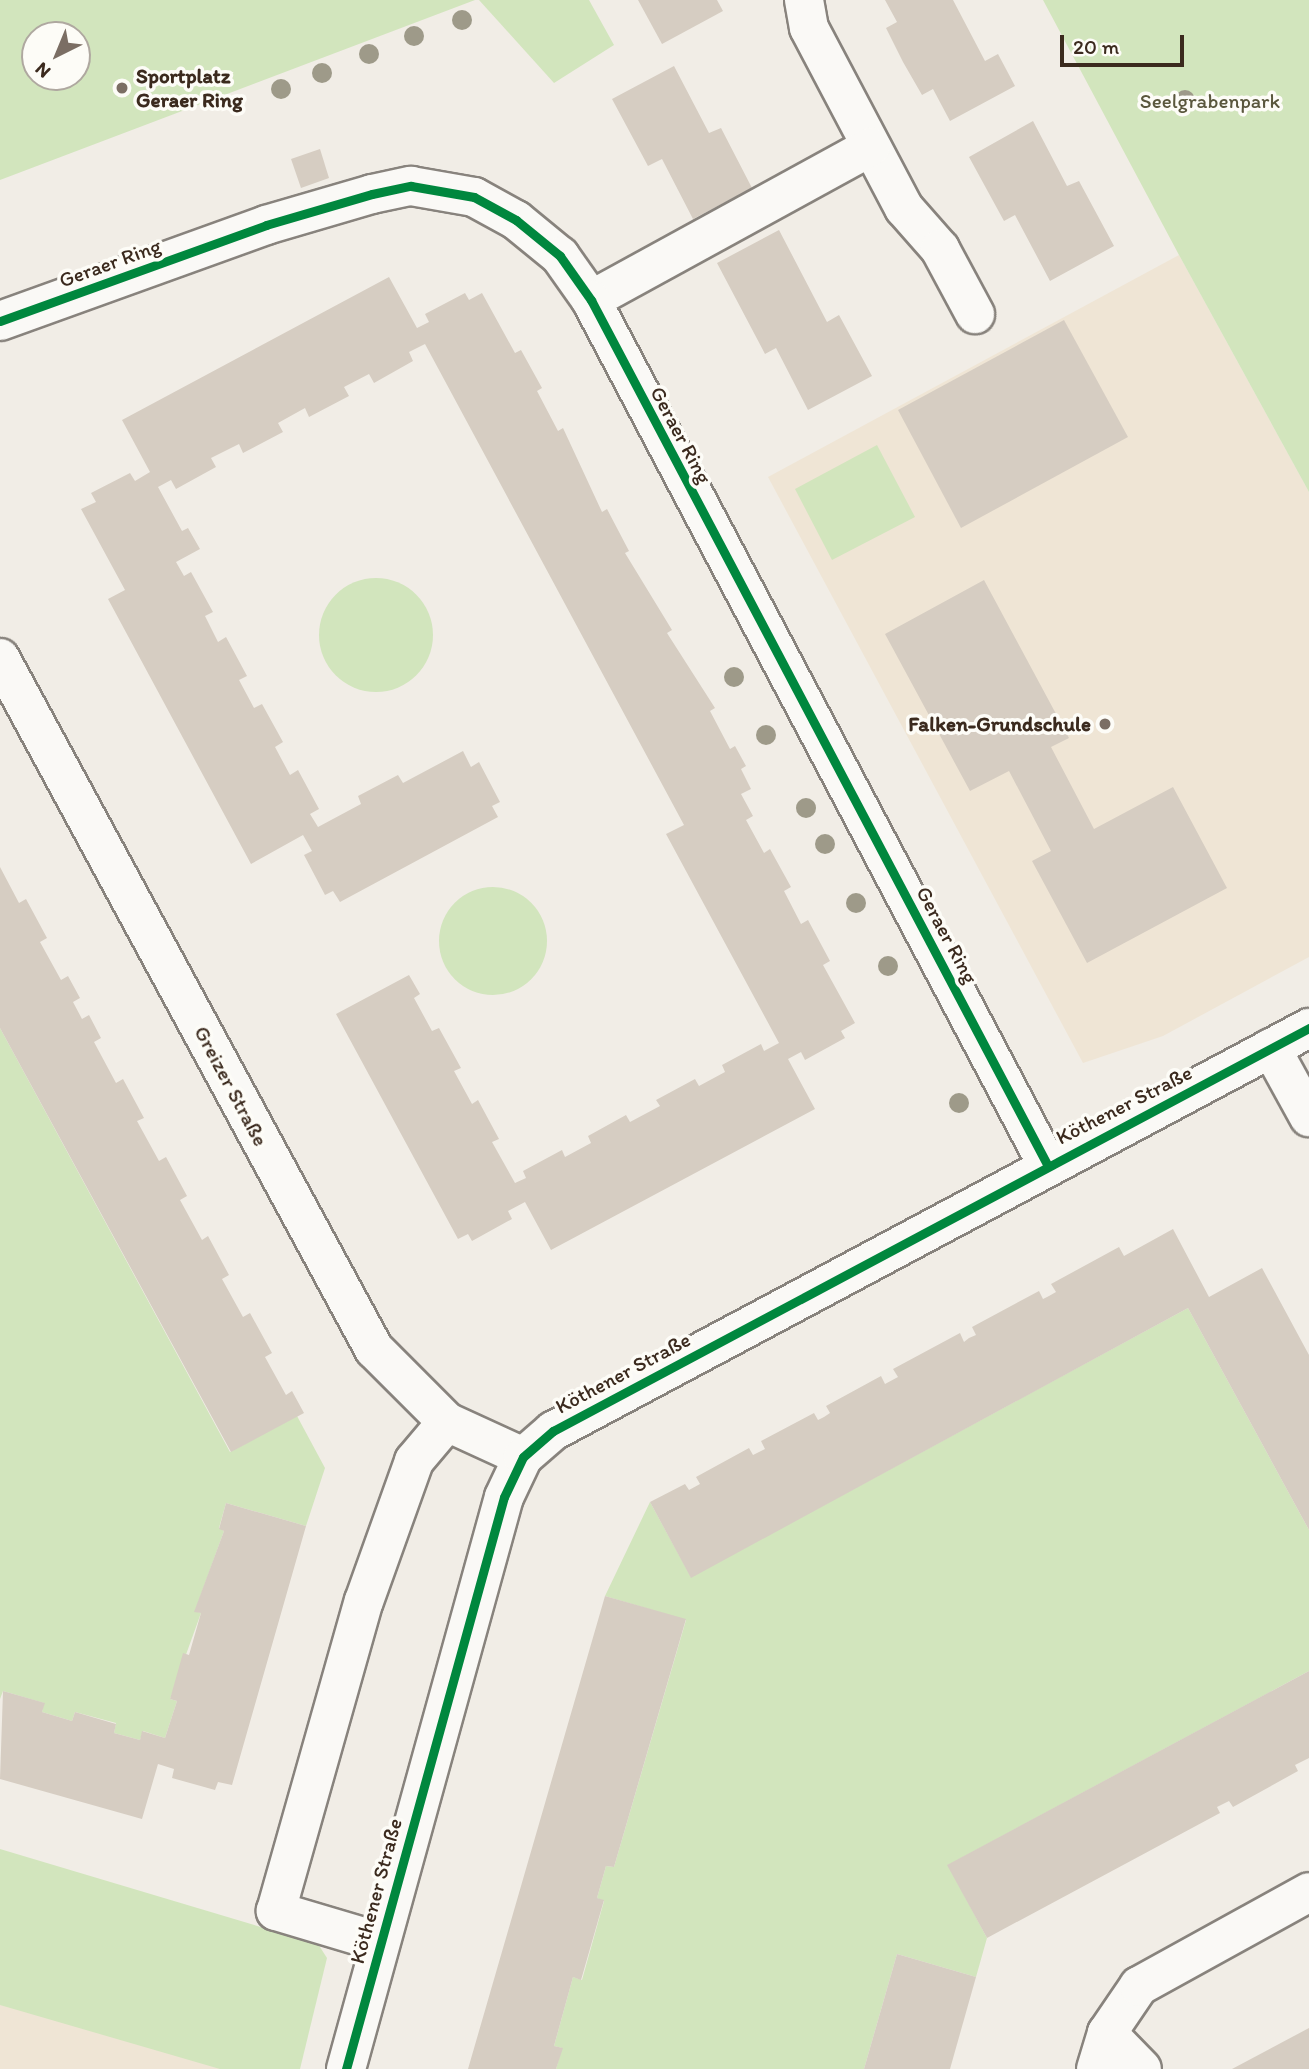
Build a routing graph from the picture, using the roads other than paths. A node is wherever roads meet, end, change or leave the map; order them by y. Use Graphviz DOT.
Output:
graph roads {
  1 [pos="804,0"];
  2 [pos="872,147"];
  3 [pos="591,300"];
  4 [pos="975,314"];
  5 [pos="0,321"];
  6 [pos="0,658"];
  7 [pos="1309,1028"];
  8 [pos="1271,1048"];
  9 [pos="1309,1118"];
  10 [pos="1047,1164"];
  11 [pos="447,1422"];
  12 [pos="523,1457"];
  13 [pos="1309,1892"];
  14 [pos="380,1942"];
  15 [pos="1107,2033"];
  16 [pos="346,2069"];
  17 [pos="1096,2069"];
  18 [pos="1142,2069"];
  1 -- 2 [label="street"];
  2 -- 3 [label="street"];
  2 -- 4 [label="street"];
  3 -- 5 [label="street, Geraer Ring"];
  3 -- 10 [label="street, Geraer Ring"];
  6 -- 11 [label="street, Greizer Straße"];
  7 -- 8 [label="street, Köthener Straße"];
  8 -- 9 [label="street"];
  8 -- 10 [label="street, Köthener Straße"];
  10 -- 12 [label="street, Köthener Straße"];
  11 -- 12 [label="street, Greizer Straße"];
  11 -- 14 [label="street, Köthener Straße"];
  12 -- 14 [label="street, Köthener Straße"];
  13 -- 15 [label="street"];
  14 -- 16 [label="street, Köthener Straße"];
  15 -- 17 [label="street"];
  15 -- 18 [label="street"];
}
